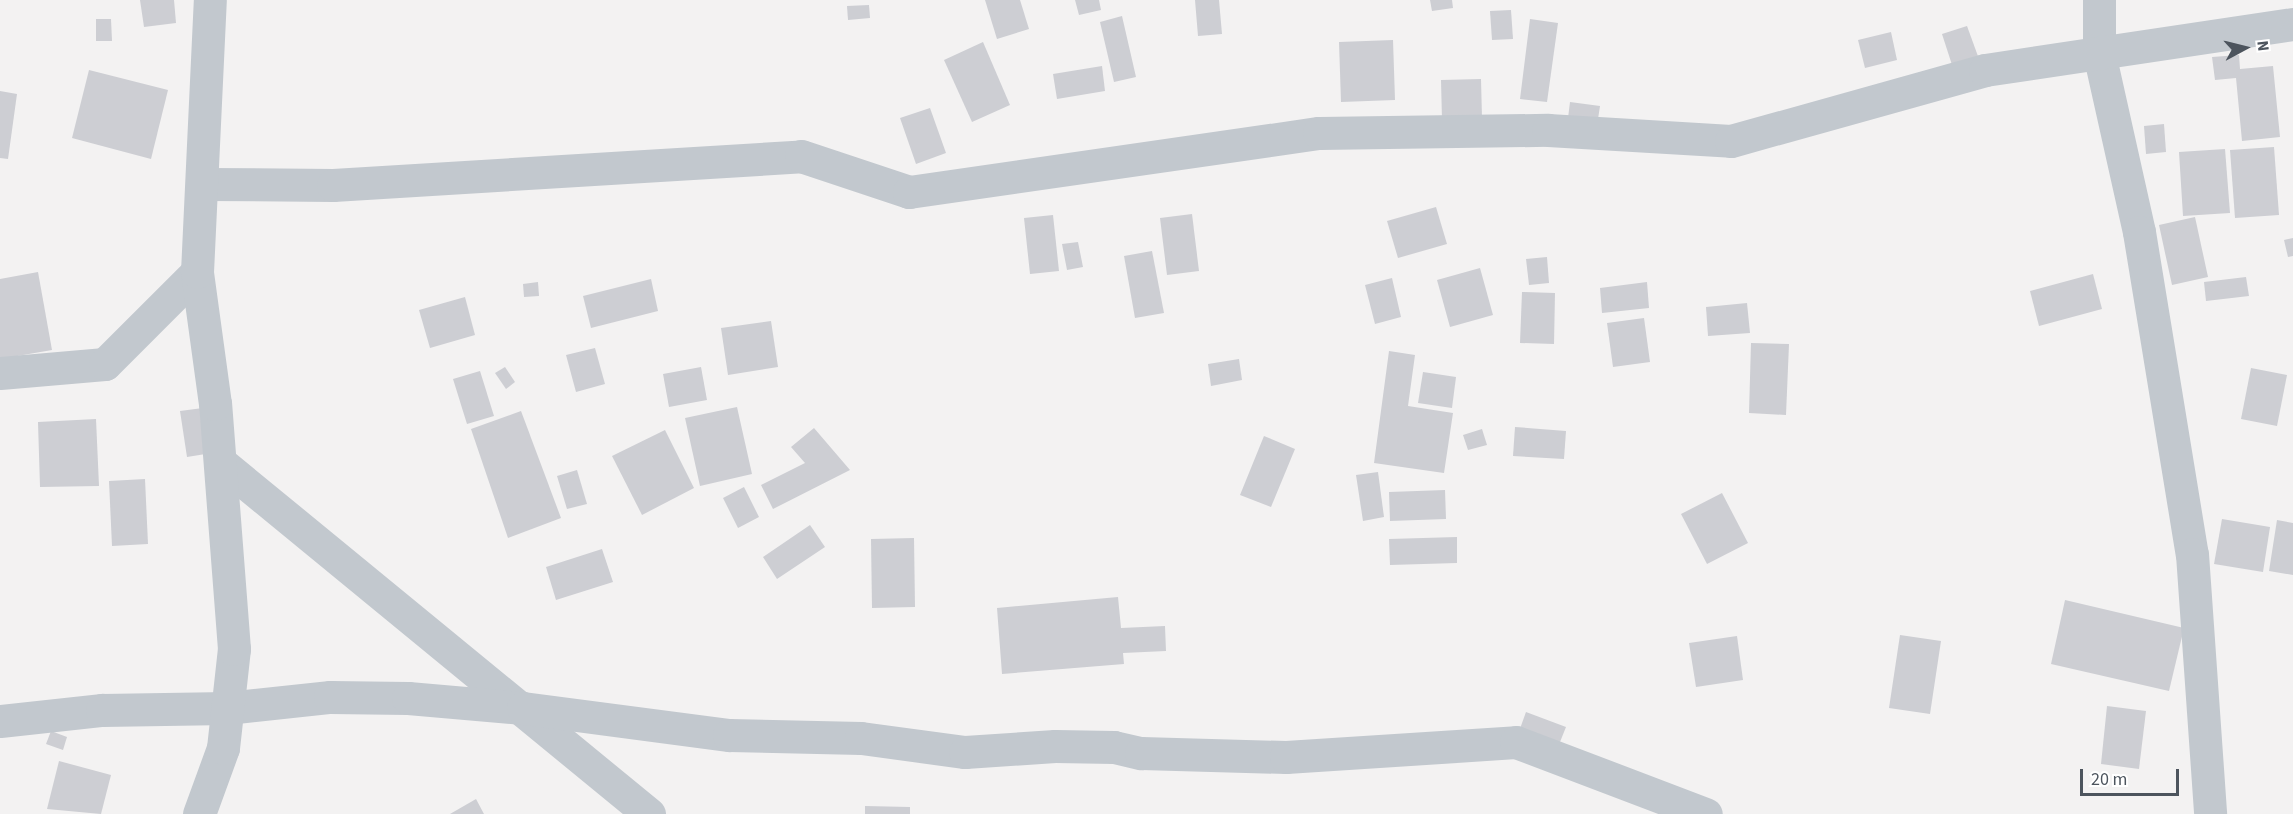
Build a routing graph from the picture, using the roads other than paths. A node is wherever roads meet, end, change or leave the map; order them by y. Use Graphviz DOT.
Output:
graph roads {
  1 [pos="210,0"];
  2 [pos="2100,0"];
  3 [pos="2293,24"];
  4 [pos="2099,53"];
  5 [pos="204,184"];
  6 [pos="197,272"];
  7 [pos="0,373"];
  8 [pos="220,462"];
  9 [pos="227,708"];
  10 [pos="523,708"];
  11 [pos="0,721"];
  12 [pos="199,814"];
  13 [pos="649,814"];
  14 [pos="1706,814"];
  15 [pos="2210,814"];
  1 -- 5 [label="street"];
  2 -- 4 [label="street"];
  3 -- 4 [label="street"];
  4 -- 5 [label="street"];
  4 -- 15 [label="street"];
  5 -- 6 [label="street"];
  6 -- 7 [label="street"];
  6 -- 8 [label="street"];
  8 -- 9 [label="street"];
  8 -- 10 [label="street"];
  9 -- 10 [label="street"];
  9 -- 11 [label="street"];
  9 -- 12 [label="street"];
  10 -- 13 [label="street"];
  10 -- 14 [label="street"];
}
